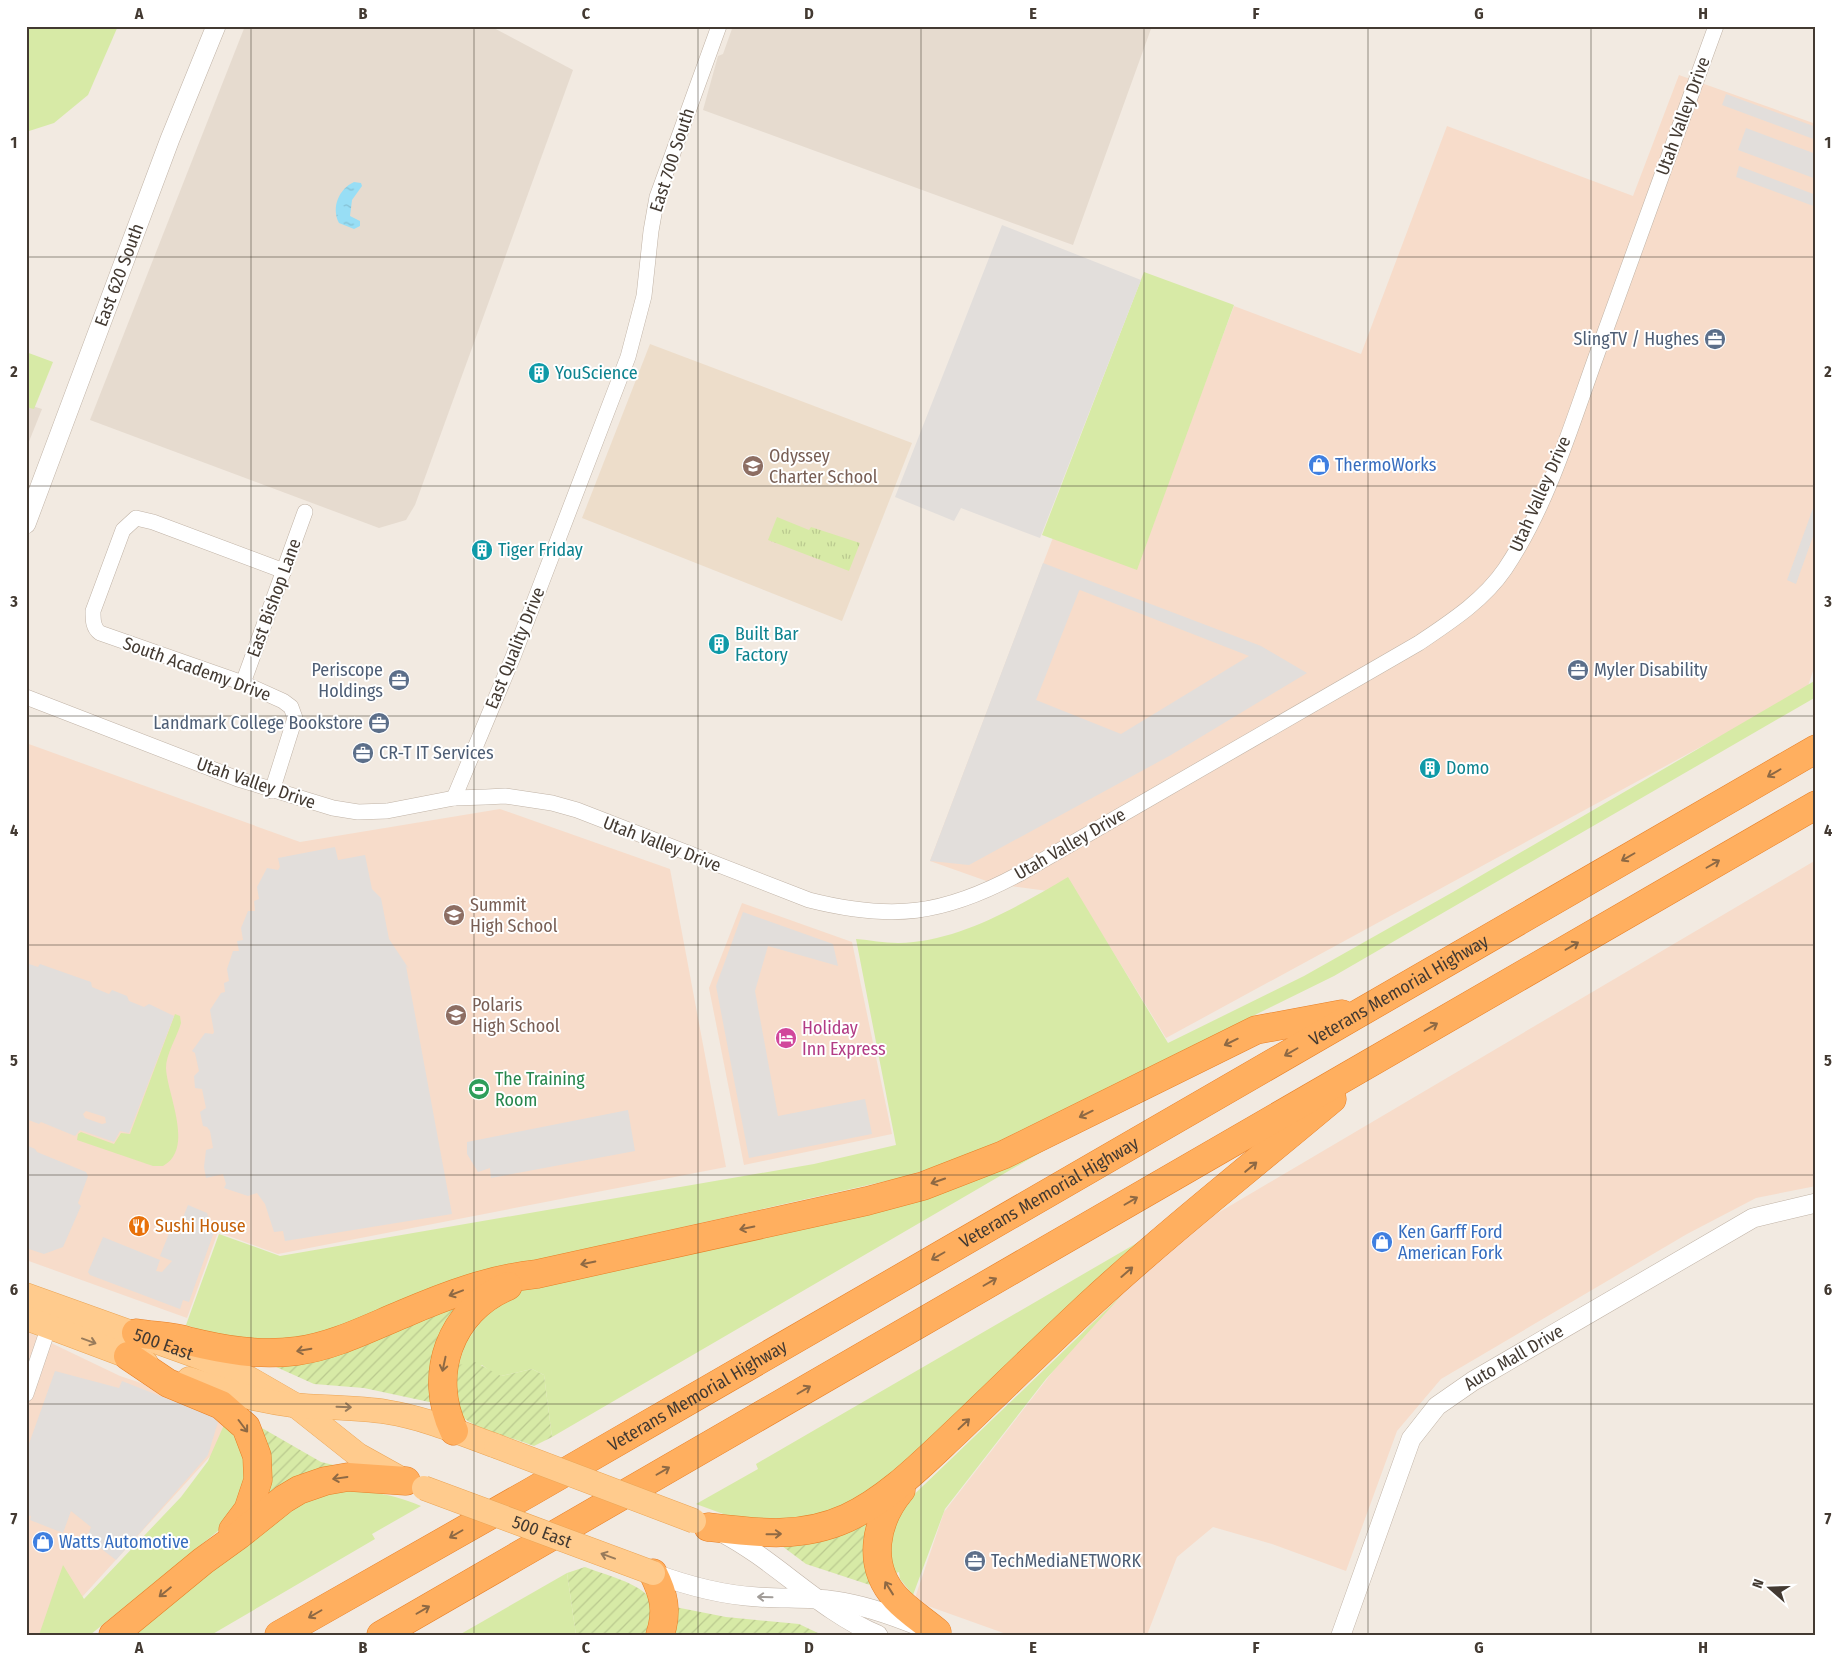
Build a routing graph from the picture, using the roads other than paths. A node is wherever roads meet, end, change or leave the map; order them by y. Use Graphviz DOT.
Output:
graph roads {
  1 [pos="216,26"];
  2 [pos="719,26"];
  3 [pos="1716,26"];
  4 [pos="628,357"];
  5 [pos="305,512"];
  6 [pos="26,524"];
  7 [pos="284,571"];
  8 [pos="243,683"];
  9 [pos="26,697"];
  10 [pos="1816,749"];
  11 [pos="272,791"];
  12 [pos="454,798"];
  13 [pos="1816,805"];
  14 [pos="1363,1010"];
  15 [pos="1389,1051"];
  16 [pos="1816,1203"];
  17 [pos="537,1274"];
  18 [pos="26,1295"];
  19 [pos="26,1318"];
  20 [pos="49,1326"];
  21 [pos="132,1345"];
  22 [pos="26,1394"];
  23 [pos="295,1405"];
  24 [pos="454,1431"];
  25 [pos="929,1458"];
  26 [pos="415,1484"];
  27 [pos="701,1524"];
  28 [pos="202,1561"];
  29 [pos="654,1573"];
  30 [pos="814,1598"];
  31 [pos="941,1634"];
  32 [pos="113,1635"];
  33 [pos="279,1635"];
  34 [pos="381,1635"];
  35 [pos="660,1635"];
  36 [pos="878,1635"];
  37 [pos="1341,1635"];
  1 -- 6 [label="street, East 620 South"];
  2 -- 4 [label="street, East 700 South"];
  3 -- 12 [label="street, Utah Valley Drive"];
  4 -- 12 [label="street, East Quality Drive"];
  5 -- 7 [label="street, East Bishop Lane"];
  7 -- 8 [label="street, East Bishop Lane"];
  7 -- 8 [label="street, South Academy Drive"];
  8 -- 11 [label="street, South Academy Drive"];
  9 -- 11 [label="street, Utah Valley Drive"];
  10 -- 14 [label="highway, Veterans Memorial Highway, one-way"];
  11 -- 12 [label="street, Utah Valley Drive"];
  15 -- 13 [label="highway, one-way"];
  14 -- 17 [label="highway, one-way"];
  14 -- 33 [label="highway, Veterans Memorial Highway, one-way"];
  25 -- 15 [label="highway, one-way"];
  34 -- 15 [label="highway, one-way"];
  16 -- 37 [label="street, Auto Mall Drive"];
  17 -- 21 [label="highway, one-way"];
  17 -- 24 [label="highway, one-way"];
  18 -- 21 [label="main road, 500 East"];
  19 -- 20 [label="main road, 500 East"];
  20 -- 21 [label="main road, 500 East, one-way"];
  20 -- 22 [label="street"];
  21 -- 23 [label="main road, 500 East"];
  21 -- 28 [label="highway, one-way"];
  23 -- 24 [label="main road, 500 East, one-way"];
  23 -- 26 [label="main road, 500 East"];
  24 -- 27 [label="main road, 500 East, bridge"];
  27 -- 25 [label="highway, one-way"];
  31 -- 25 [label="highway, one-way"];
  26 -- 28 [label="highway, one-way"];
  29 -- 26 [label="main road, 500 East, one-way, bridge"];
  27 -- 30 [label="street, 500 East"];
  28 -- 32 [label="highway, one-way"];
  30 -- 29 [label="street, 500 East, one-way"];
  29 -- 35 [label="highway"];
  30 -- 31 [label="street, 500 East"];
  30 -- 36 [label="street, 500 East"];
}
